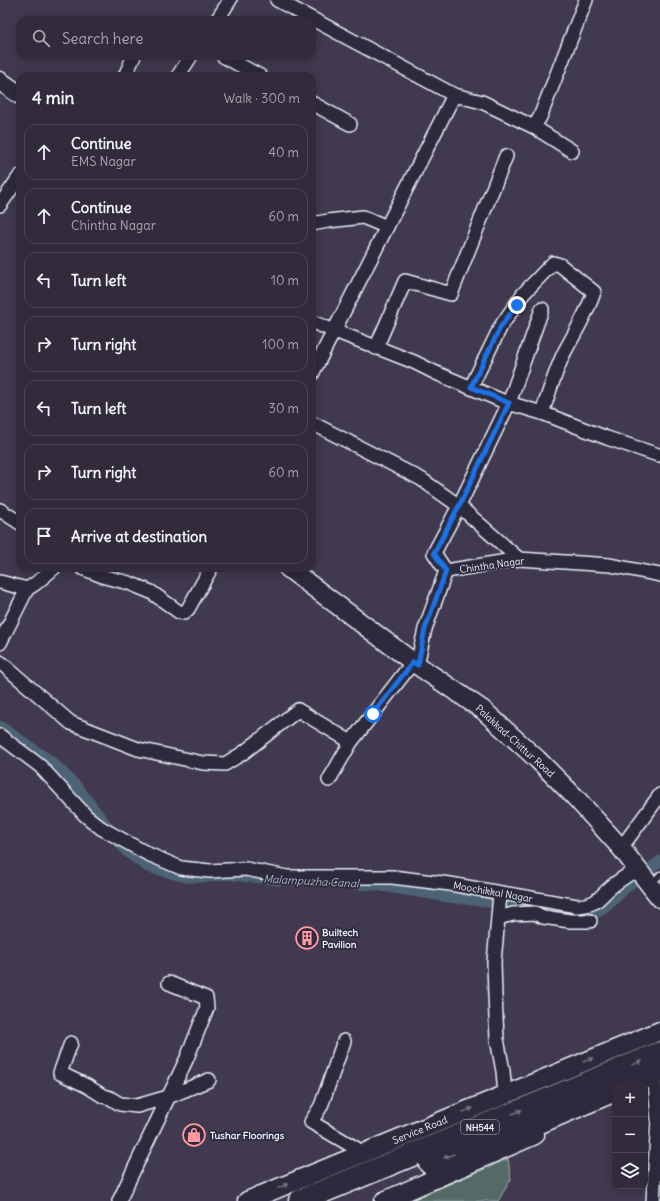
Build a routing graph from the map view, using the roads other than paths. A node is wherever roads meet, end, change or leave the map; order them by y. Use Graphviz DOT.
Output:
graph roads {
  1 [pos="230,0"];
  2 [pos="277,0"];
  3 [pos="586,0"];
  4 [pos="220,16"];
  5 [pos="307,16"];
  6 [pos="316,21"];
  7 [pos="132,60"];
  8 [pos="188,60"];
  9 [pos="230,60"];
  10 [pos="127,72"];
  11 [pos="181,72"];
  12 [pos="253,72"];
  13 [pos="0,81"];
  14 [pos="16,92"];
  15 [pos="454,95"];
  16 [pos="316,105"];
  17 [pos="350,124"];
  18 [pos="534,127"];
  19 [pos="572,151"];
  20 [pos="506,156"];
  21 [pos="16,182"];
  22 [pos="0,205"];
  23 [pos="316,223"];
  24 [pos="387,227"];
  25 [pos="542,309"];
  26 [pos="316,324"];
  27 [pos="334,331"];
  28 [pos="376,348"];
  29 [pos="316,366"];
  30 [pos="471,387"];
  31 [pos="509,403"];
  32 [pos="542,414"];
  33 [pos="316,425"];
  34 [pos="658,455"];
  35 [pos="459,506"];
  36 [pos="0,510"];
  37 [pos="16,520"];
  38 [pos="519,559"];
  39 [pos="446,571"];
  40 [pos="49,572"];
  41 [pos="92,572"];
  42 [pos="209,572"];
  43 [pos="293,572"];
  44 [pos="660,575"];
  45 [pos="0,582"];
  46 [pos="27,588"];
  47 [pos="0,643"];
  48 [pos="0,662"];
  49 [pos="415,664"];
  50 [pos="0,736"];
  51 [pos="351,742"];
  52 [pos="328,780"];
  53 [pos="660,795"];
  54 [pos="622,848"];
  55 [pos="637,868"];
  56 [pos="655,886"];
  57 [pos="500,893"];
  58 [pos="498,918"];
  59 [pos="590,921"];
  60 [pos="169,983"];
  61 [pos="660,1031"];
  62 [pos="344,1040"];
  63 [pos="71,1043"];
  64 [pos="660,1054"];
  65 [pos="209,1080"];
  66 [pos="655,1081"];
  67 [pos="612,1091"];
  68 [pos="505,1094"];
  69 [pos="168,1097"];
  70 [pos="612,1102"];
  71 [pos="364,1153"];
  72 [pos="119,1201"];
  73 [pos="247,1201"];
  74 [pos="300,1201"];
  75 [pos="333,1201"];
  76 [pos="384,1201"];
  77 [pos="653,1201"];
  1 -- 4 [label="street"];
  2 -- 5 [label="street"];
  3 -- 18 [label="street"];
  6 -- 15 [label="street"];
  7 -- 10 [label="street"];
  8 -- 11 [label="street"];
  9 -- 12 [label="street"];
  13 -- 14 [label="street"];
  15 -- 18 [label="street"];
  15 -- 24 [label="street"];
  16 -- 17 [label="street"];
  18 -- 19 [label="street"];
  20 -- 28 [label="street"];
  21 -- 22 [label="street"];
  23 -- 24 [label="street"];
  24 -- 27 [label="street"];
  25 -- 31 [label="street"];
  26 -- 27 [label="street"];
  27 -- 28 [label="street"];
  27 -- 29 [label="street"];
  28 -- 30 [label="street"];
  30 -- 31 [label="street"];
  30 -- 32 [label="street"];
  31 -- 32 [label="street"];
  31 -- 35 [label="street"];
  32 -- 34 [label="street"];
  33 -- 35 [label="street"];
  35 -- 38 [label="street"];
  35 -- 39 [label="street"];
  36 -- 37 [label="street"];
  38 -- 39 [label="street, Chintha Nagar"];
  38 -- 44 [label="street, Chintha Nagar"];
  39 -- 49 [label="street, Chintha Nagar"];
  40 -- 46 [label="street"];
  41 -- 42 [label="street"];
  43 -- 49 [label="street, Palakkad-Chittur Road"];
  45 -- 46 [label="street"];
  46 -- 47 [label="street"];
  48 -- 51 [label="street"];
  49 -- 51 [label="street"];
  49 -- 54 [label="street, Palakkad-Chittur Road"];
  50 -- 57 [label="street, Moochikkal Nagar"];
  51 -- 52 [label="street"];
  53 -- 54 [label="street"];
  54 -- 55 [label="street, Palakkad-Chittur Road"];
  55 -- 56 [label="street, Palakkad-Chittur Road"];
  55 -- 57 [label="street, Moochikkal Nagar"];
  57 -- 58 [label="street"];
  58 -- 59 [label="street"];
  58 -- 68 [label="street"];
  60 -- 69 [label="street"];
  68 -- 61 [label="street, Service Road, one-way"];
  62 -- 71 [label="street"];
  63 -- 69 [label="street"];
  74 -- 64 [label="highway, NH544, one-way"];
  65 -- 69 [label="street"];
  66 -- 77 [label="street"];
  67 -- 75 [label="highway, NH544, one-way"];
  71 -- 68 [label="street, Service Road, one-way"];
  69 -- 72 [label="street"];
  70 -- 76 [label="street"];
  73 -- 71 [label="street, Service Road, one-way"];
}
